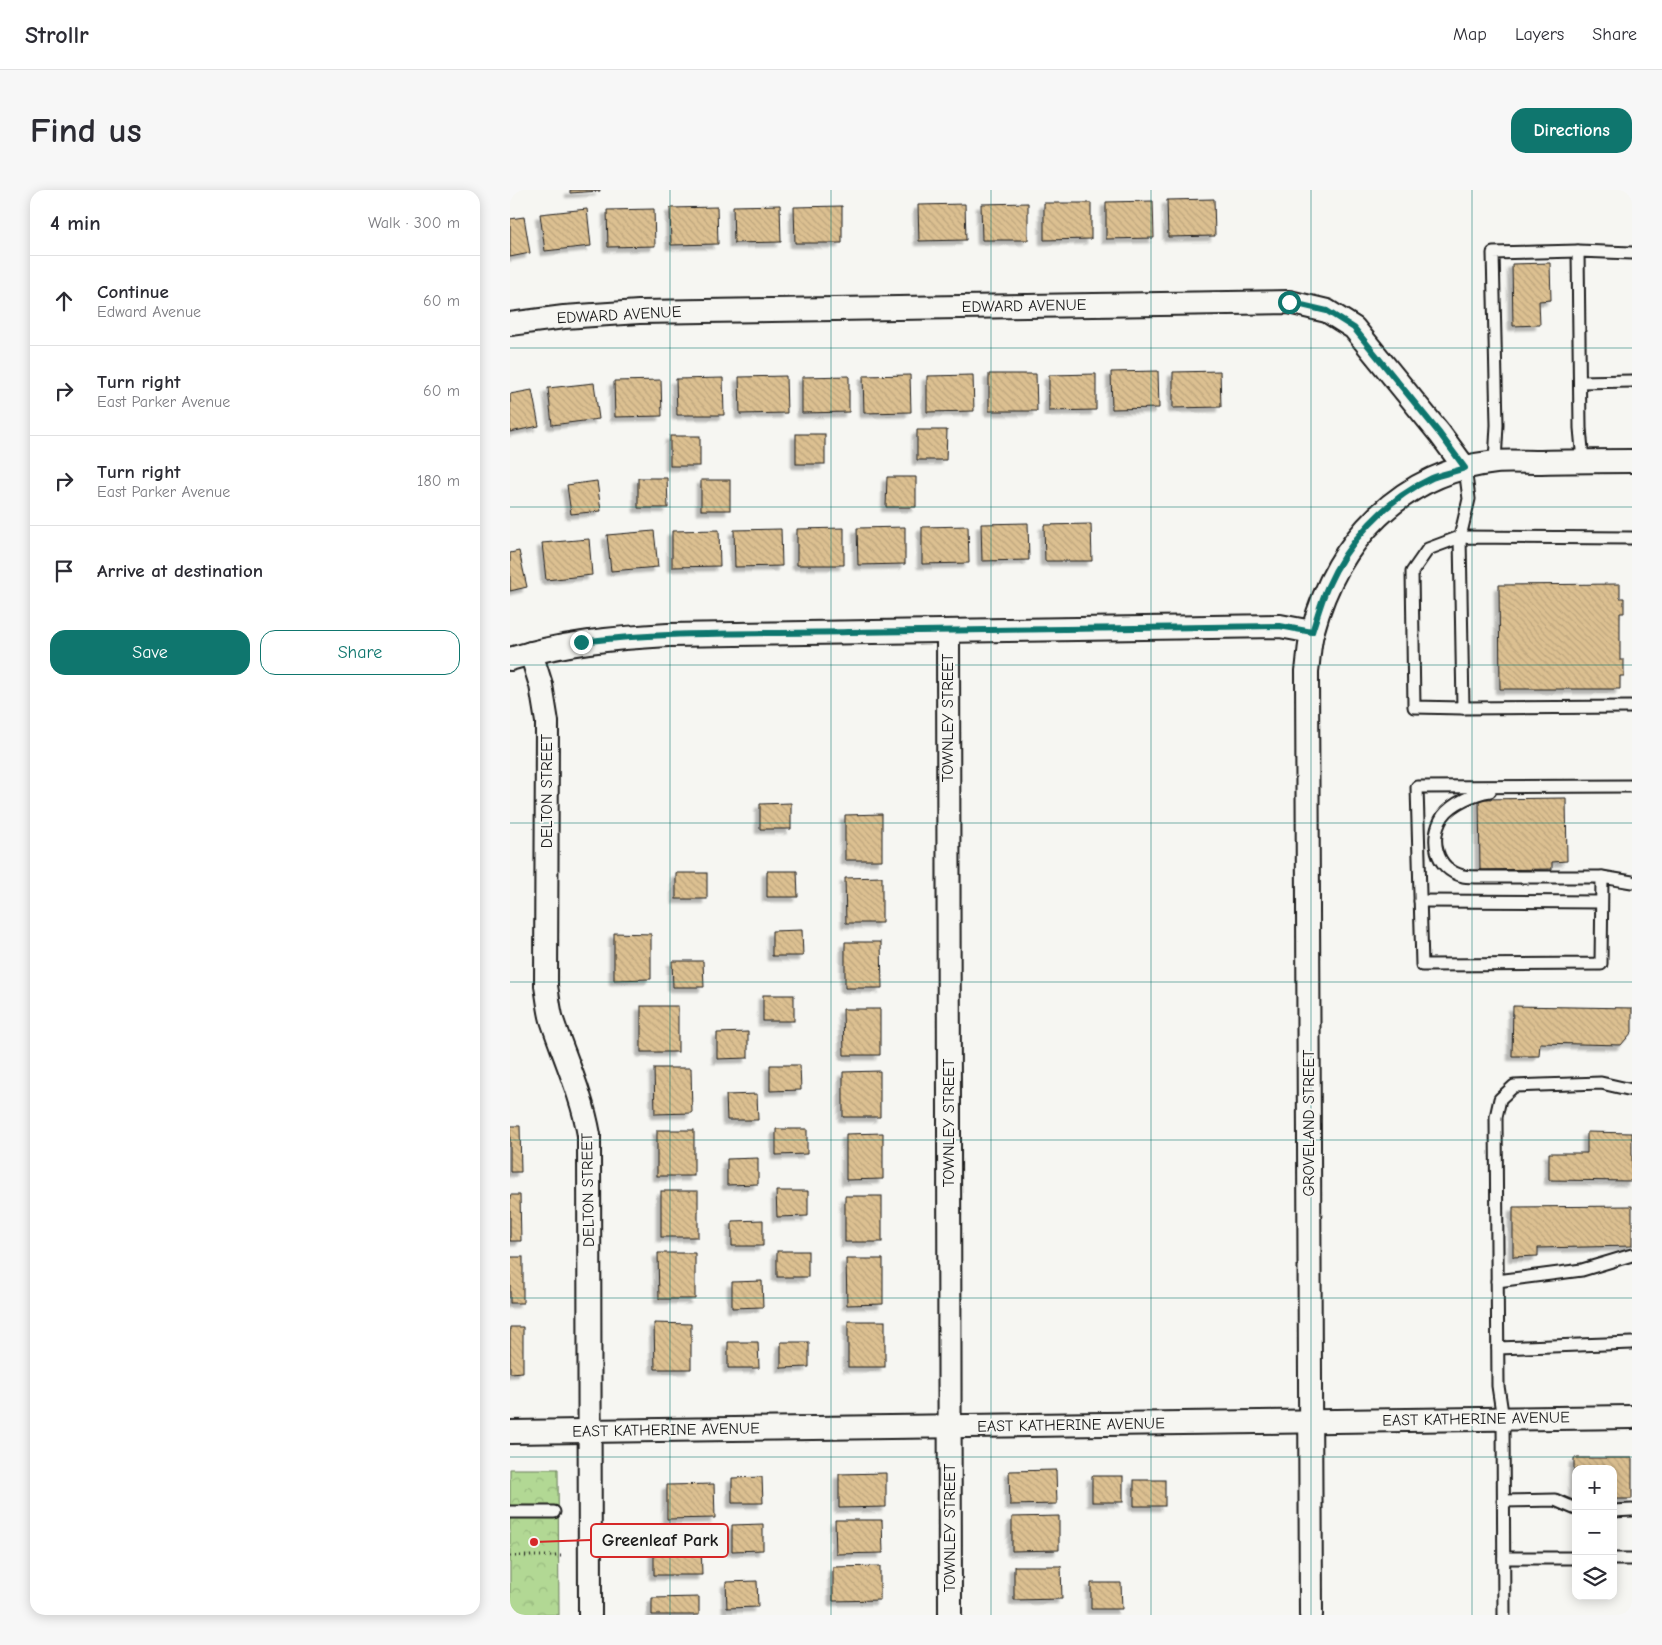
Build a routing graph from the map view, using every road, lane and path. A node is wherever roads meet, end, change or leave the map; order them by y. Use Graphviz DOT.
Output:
graph roads {
  1 [pos="1578,251"];
  2 [pos="1632,253"];
  3 [pos="510,324"];
  4 [pos="1632,381"];
  5 [pos="1580,382"];
  6 [pos="1583,461"];
  7 [pos="1632,461"];
  8 [pos="1496,462"];
  9 [pos="1465,468"];
  10 [pos="1460,537"];
  11 [pos="1632,538"];
  12 [pos="948,631"];
  13 [pos="1312,632"];
  14 [pos="520,656"];
  15 [pos="1632,706"];
  16 [pos="1463,708"];
  17 [pos="1519,786"];
  18 [pos="1632,786"];
  19 [pos="1602,877"];
  20 [pos="1632,882"];
  21 [pos="1420,901"];
  22 [pos="1601,902"];
  23 [pos="1632,1090"];
  24 [pos="1632,1255"];
  25 [pos="1497,1281"];
  26 [pos="1632,1343"];
  27 [pos="1498,1348"];
  28 [pos="1632,1417"];
  29 [pos="1503,1418"];
  30 [pos="1311,1422"];
  31 [pos="949,1426"];
  32 [pos="589,1431"];
  33 [pos="510,1432"];
  34 [pos="1503,1501"];
  35 [pos="1572,1507"];
  36 [pos="1632,1510"];
  37 [pos="1617,1511"];
  38 [pos="510,1512"];
  39 [pos="554,1512"];
  40 [pos="510,1556"];
  41 [pos="562,1556"];
  42 [pos="1504,1558"];
  43 [pos="1572,1558"];
  44 [pos="1617,1559"];
  45 [pos="1632,1559"];
  46 [pos="590,1615"];
  47 [pos="950,1615"];
  48 [pos="1311,1615"];
  49 [pos="1504,1615"];
  1 -- 2 [label="lane"];
  1 -- 5 [label="lane"];
  1 -- 8 [label="lane"];
  3 -- 9 [label="street, EDWARD AVENUE"];
  4 -- 5 [label="lane"];
  5 -- 6 [label="lane"];
  6 -- 7 [label="street, GROVELAND STREET"];
  6 -- 8 [label="street, GROVELAND STREET"];
  8 -- 9 [label="street, GROVELAND STREET"];
  9 -- 10 [label="lane"];
  9 -- 13 [label="street, GROVELAND STREET"];
  10 -- 11 [label="lane"];
  10 -- 16 [label="lane"];
  10 -- 16 [label="lane"];
  12 -- 13 [label="street"];
  12 -- 14 [label="street"];
  12 -- 31 [label="street, TOWNLEY STREET"];
  13 -- 30 [label="street, GROVELAND STREET"];
  14 -- 32 [label="street, DELTON STREET"];
  15 -- 16 [label="lane"];
  17 -- 18 [label="lane"];
  17 -- 19 [label="lane"];
  17 -- 21 [label="lane"];
  19 -- 20 [label="lane"];
  19 -- 22 [label="lane"];
  21 -- 22 [label="lane"];
  21 -- 22 [label="lane"];
  23 -- 25 [label="lane"];
  24 -- 25 [label="lane"];
  25 -- 27 [label="lane"];
  26 -- 27 [label="lane"];
  27 -- 29 [label="lane"];
  28 -- 29 [label="street, EAST KATHERINE AVENUE"];
  29 -- 30 [label="street, EAST KATHERINE AVENUE"];
  29 -- 34 [label="lane"];
  30 -- 31 [label="street, EAST KATHERINE AVENUE"];
  30 -- 48 [label="street, GROVELAND STREET"];
  31 -- 32 [label="street, EAST KATHERINE AVENUE"];
  31 -- 47 [label="street, TOWNLEY STREET"];
  32 -- 33 [label="street, EAST KATHERINE AVENUE"];
  32 -- 46 [label="street, DELTON STREET"];
  34 -- 35 [label="lane"];
  34 -- 42 [label="lane"];
  36 -- 37 [label="lane"];
  38 -- 39 [label="lane"];
  40 -- 41 [label="path"];
  42 -- 43 [label="lane"];
  42 -- 49 [label="lane"];
  44 -- 45 [label="lane"];
}
